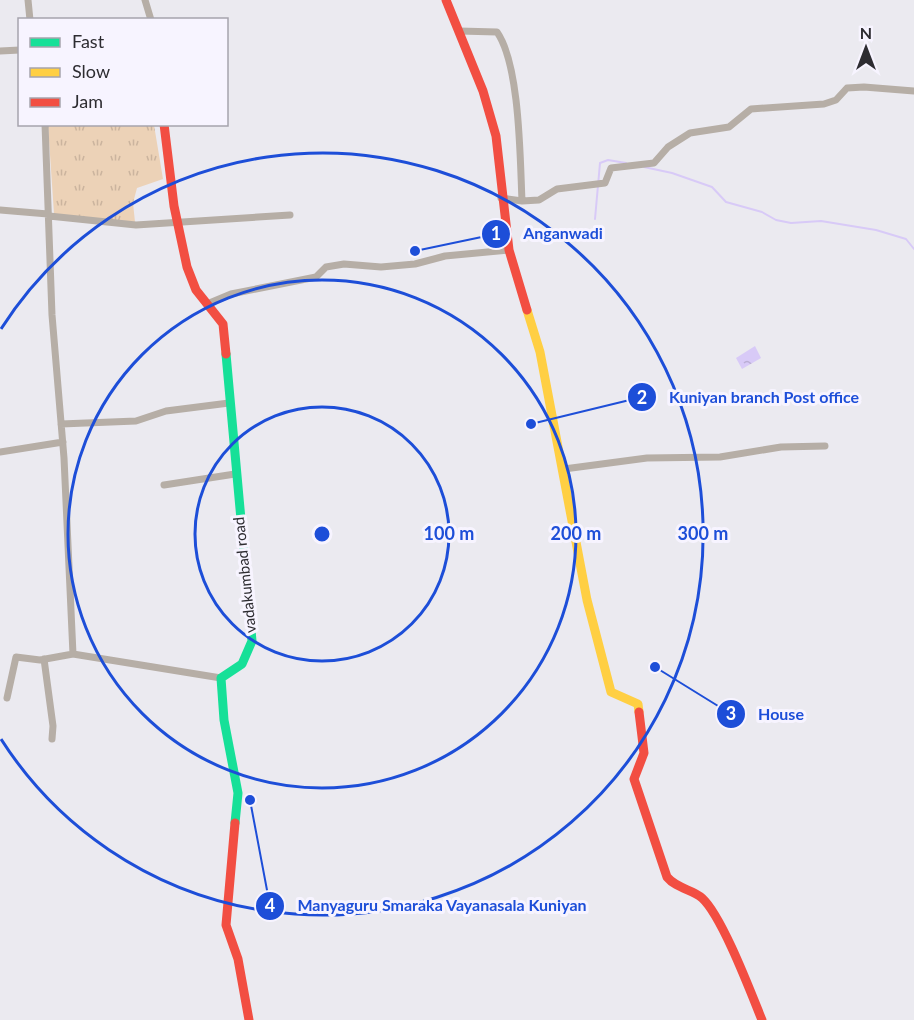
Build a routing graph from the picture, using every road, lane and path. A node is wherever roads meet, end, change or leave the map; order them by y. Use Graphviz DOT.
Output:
graph roads {
  1 [pos="28,0"];
  2 [pos="145,0"];
  3 [pos="446,0"];
  4 [pos="30,18"];
  5 [pos="150,18"];
  6 [pos="459,31"];
  7 [pos="18,50"];
  8 [pos="0,51"];
  9 [pos="914,91"];
  10 [pos="45,126"];
  11 [pos="164,126"];
  12 [pos="501,198"];
  13 [pos="522,201"];
  14 [pos="0,210"];
  15 [pos="48,215"];
  16 [pos="290,215"];
  17 [pos="179,223"];
  18 [pos="509,250"];
  19 [pos="207,304"];
  20 [pos="229,404"];
  21 [pos="61,424"];
  22 [pos="63,442"];
  23 [pos="825,446"];
  24 [pos="0,452"];
  25 [pos="564,469"];
  26 [pos="235,474"];
  27 [pos="164,485"];
  28 [pos="73,654"];
  29 [pos="44,659"];
  30 [pos="221,678"];
  31 [pos="7,698"];
  32 [pos="52,739"];
  33 [pos="249,1020"];
  34 [pos="762,1020"];
  1 -- 4 [label="street"];
  2 -- 5 [label="street"];
  3 -- 6 [label="street"];
  6 -- 12 [label="street"];
  6 -- 13 [label="street"];
  7 -- 8 [label="street"];
  9 -- 13 [label="street"];
  10 -- 15 [label="street"];
  11 -- 17 [label="street, vadakumbad road"];
  12 -- 13 [label="street"];
  12 -- 18 [label="street"];
  14 -- 15 [label="street"];
  15 -- 17 [label="street"];
  15 -- 21 [label="street"];
  16 -- 17 [label="street"];
  17 -- 19 [label="street, vadakumbad road"];
  18 -- 19 [label="street"];
  18 -- 25 [label="street"];
  19 -- 20 [label="street, vadakumbad road"];
  20 -- 21 [label="street"];
  20 -- 26 [label="street, vadakumbad road"];
  21 -- 22 [label="street"];
  22 -- 24 [label="street"];
  22 -- 28 [label="street"];
  23 -- 25 [label="street"];
  25 -- 34 [label="street"];
  26 -- 27 [label="street"];
  26 -- 30 [label="street, vadakumbad road"];
  28 -- 29 [label="street"];
  28 -- 30 [label="street"];
  29 -- 31 [label="street"];
  29 -- 32 [label="street"];
  30 -- 33 [label="street"];
}
